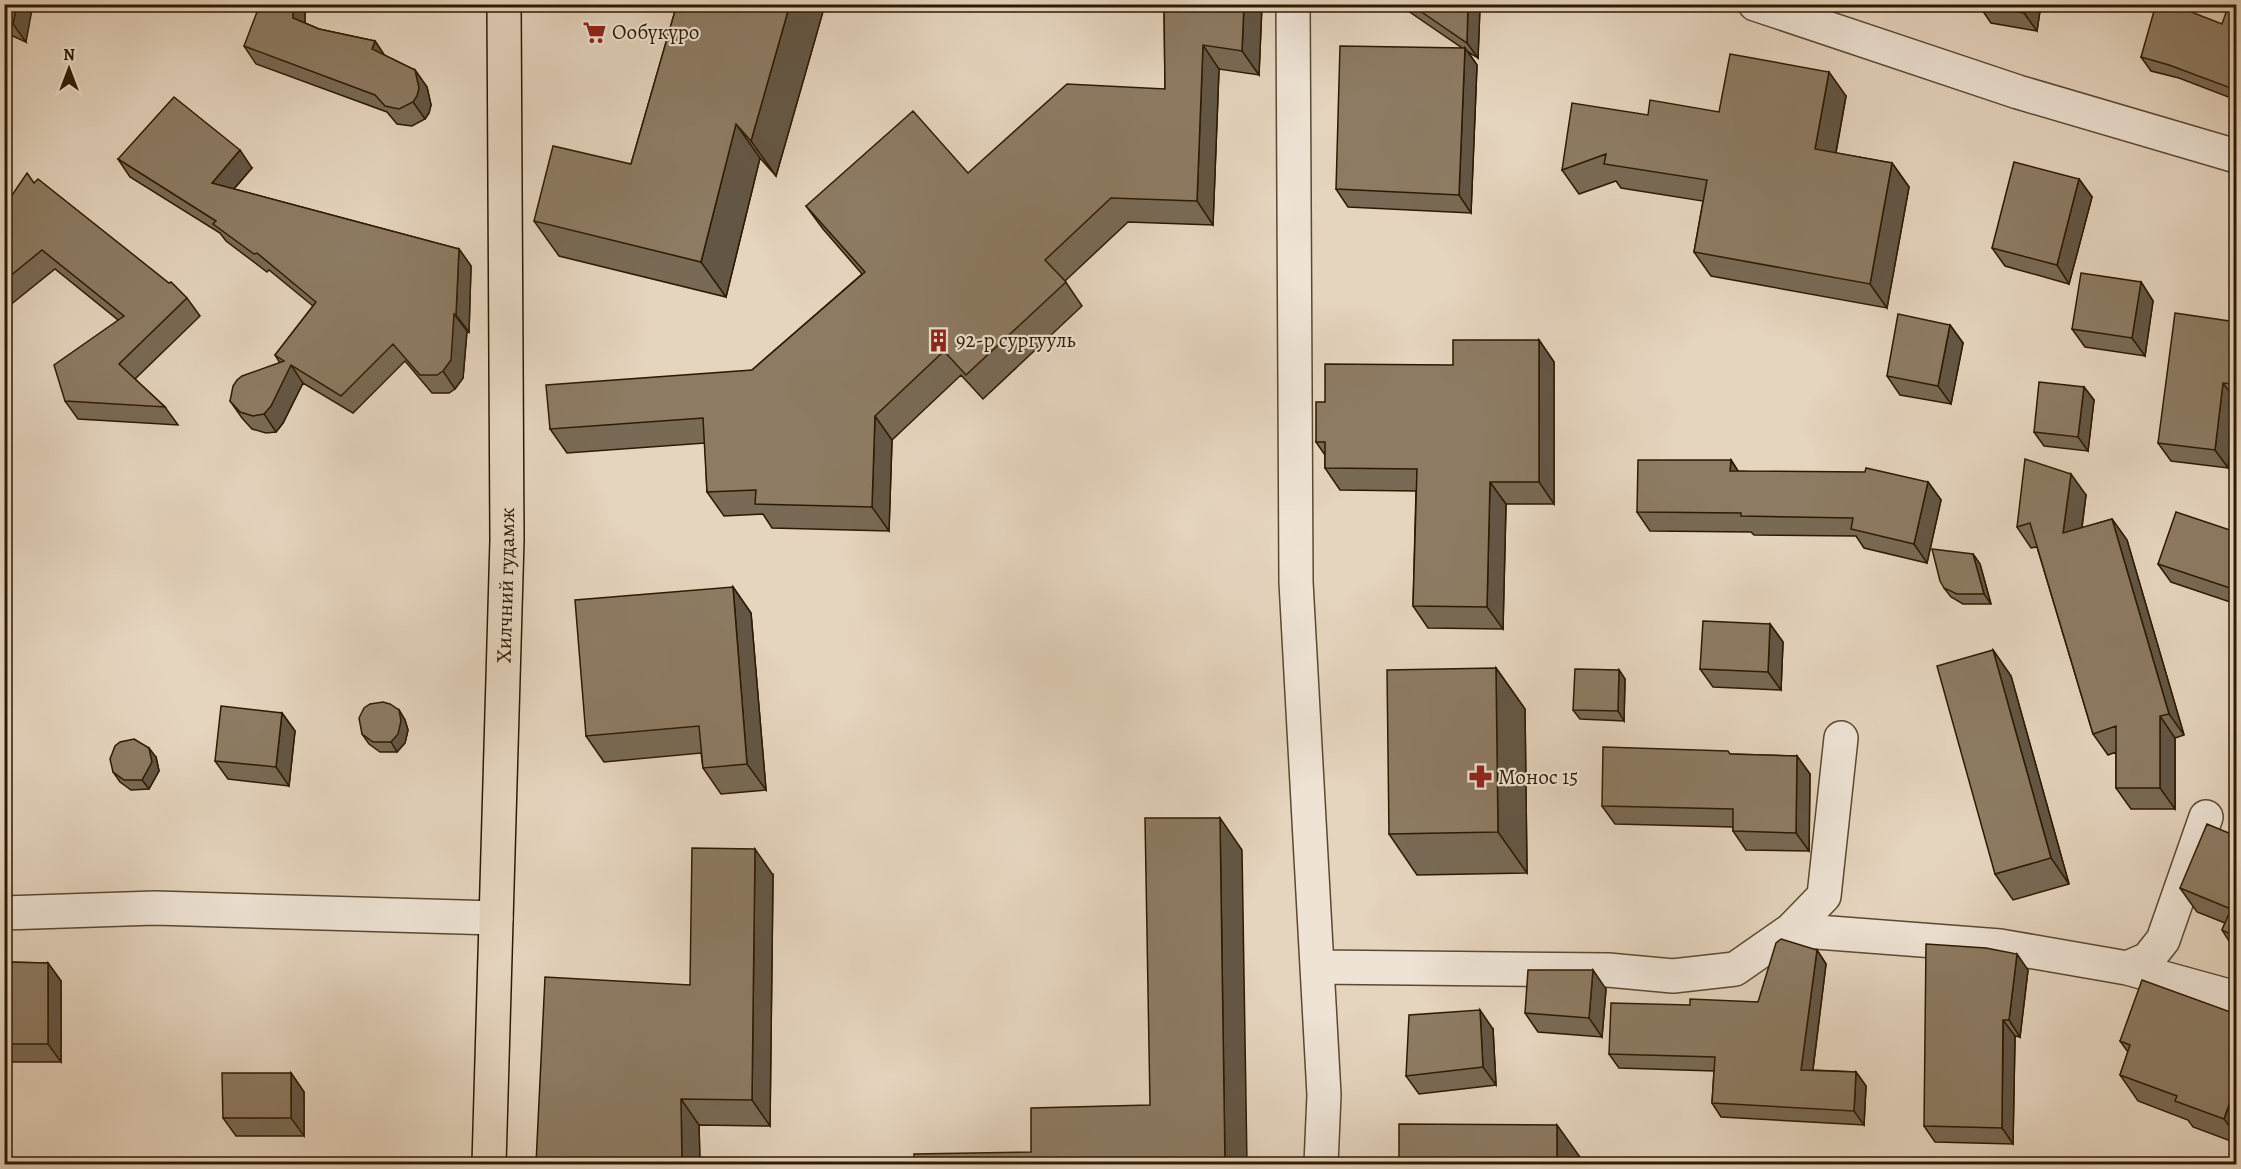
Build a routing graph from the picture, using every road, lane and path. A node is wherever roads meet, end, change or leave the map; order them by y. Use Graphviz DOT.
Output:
graph roads {
  1 [pos="504,4"];
  2 [pos="1293,4"];
  3 [pos="1755,4"];
  4 [pos="2236,156"];
  5 [pos="1841,738"];
  6 [pos="2206,817"];
  7 [pos="4,913"];
  8 [pos="496,918"];
  9 [pos="1791,930"];
  10 [pos="1317,967"];
  11 [pos="2127,968"];
  12 [pos="2236,998"];
  13 [pos="489,1164"];
  14 [pos="1321,1164"];
  1 -- 8 [label="main road, Хилчний гудамж"];
  2 -- 10 [label="street"];
  3 -- 4 [label="street"];
  5 -- 9 [label="street"];
  6 -- 11 [label="street"];
  7 -- 8 [label="street"];
  8 -- 13 [label="main road, Хилчний гудамж"];
  9 -- 10 [label="street"];
  9 -- 11 [label="street"];
  10 -- 14 [label="street"];
  11 -- 12 [label="street"];
}
